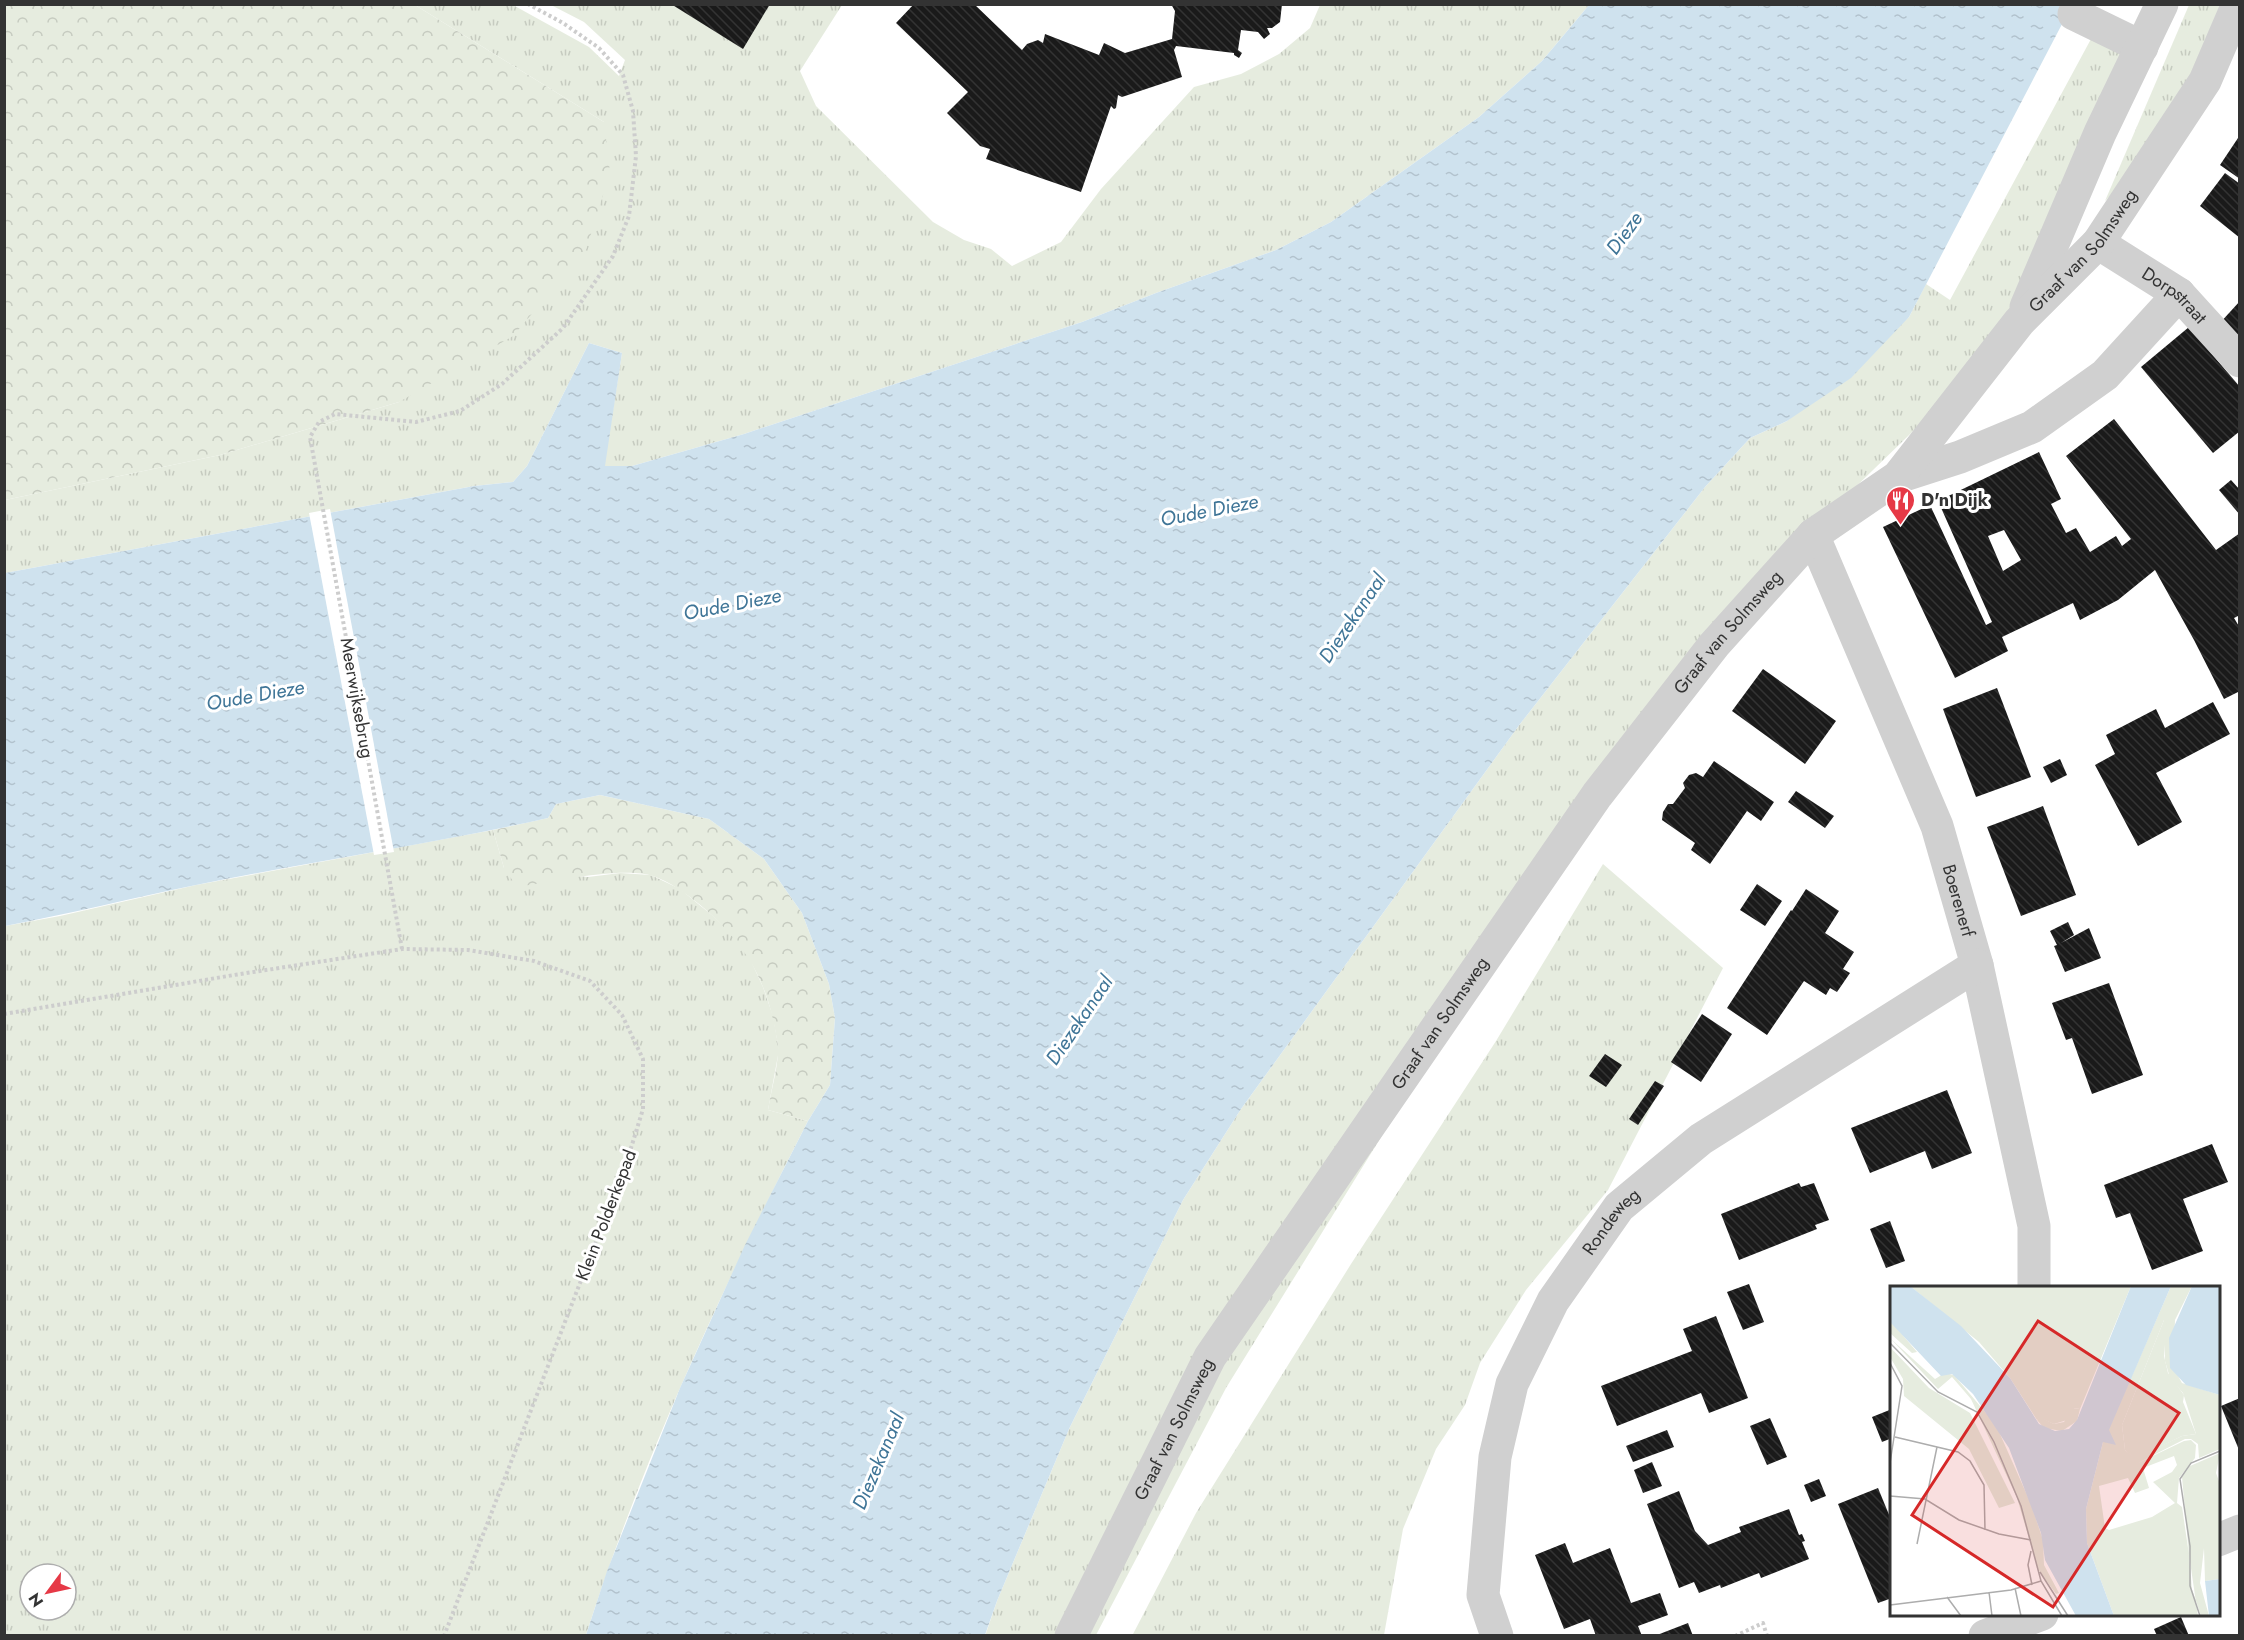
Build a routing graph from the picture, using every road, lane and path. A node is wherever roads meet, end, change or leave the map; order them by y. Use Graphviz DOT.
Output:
graph roads {
  1 [pos="528,4"];
  2 [pos="2162,4"];
  3 [pos="2238,4"];
  4 [pos="2074,14"];
  5 [pos="2142,46"];
  6 [pos="2098,243"];
  7 [pos="2179,294"];
  8 [pos="2019,322"];
  9 [pos="2240,361"];
  10 [pos="1898,477"];
  11 [pos="1813,535"];
  12 [pos="402,949"];
  13 [pos="1977,965"];
  14 [pos="4,1014"];
  15 [pos="2034,1286"];
  16 [pos="2240,1531"];
  17 [pos="2220,1539"];
  18 [pos="2042,1620"];
  19 [pos="444,1635"];
  20 [pos="1071,1635"];
  21 [pos="1497,1635"];
  22 [pos="1735,1635"];
  23 [pos="1767,1635"];
  24 [pos="1985,1635"];
  1 -- 12 [label="path, Meerwijksebrug"];
  2 -- 5 [label="street"];
  3 -- 6 [label="street, Graaf van Solmsweg"];
  4 -- 5 [label="street"];
  5 -- 8 [label="street"];
  6 -- 7 [label="street, Dorpstraat"];
  6 -- 8 [label="street, Graaf van Solmsweg"];
  7 -- 9 [label="street, Dorpstraat"];
  7 -- 10 [label="street, Graaf van Solmsweg"];
  8 -- 10 [label="street, Graaf van Solmsweg"];
  10 -- 11 [label="street, Graaf van Solmsweg"];
  11 -- 13 [label="street, Boerenerf"];
  11 -- 20 [label="street, Graaf van Solmsweg"];
  12 -- 14 [label="path, Klein Polderkepad"];
  12 -- 19 [label="path, Klein Polderkepad"];
  13 -- 15 [label="street, Boerenerf"];
  13 -- 21 [label="street, Rondeweg"];
  16 -- 17 [label="street"];
  18 -- 24 [label="street"];
  22 -- 23 [label="path"];
}
